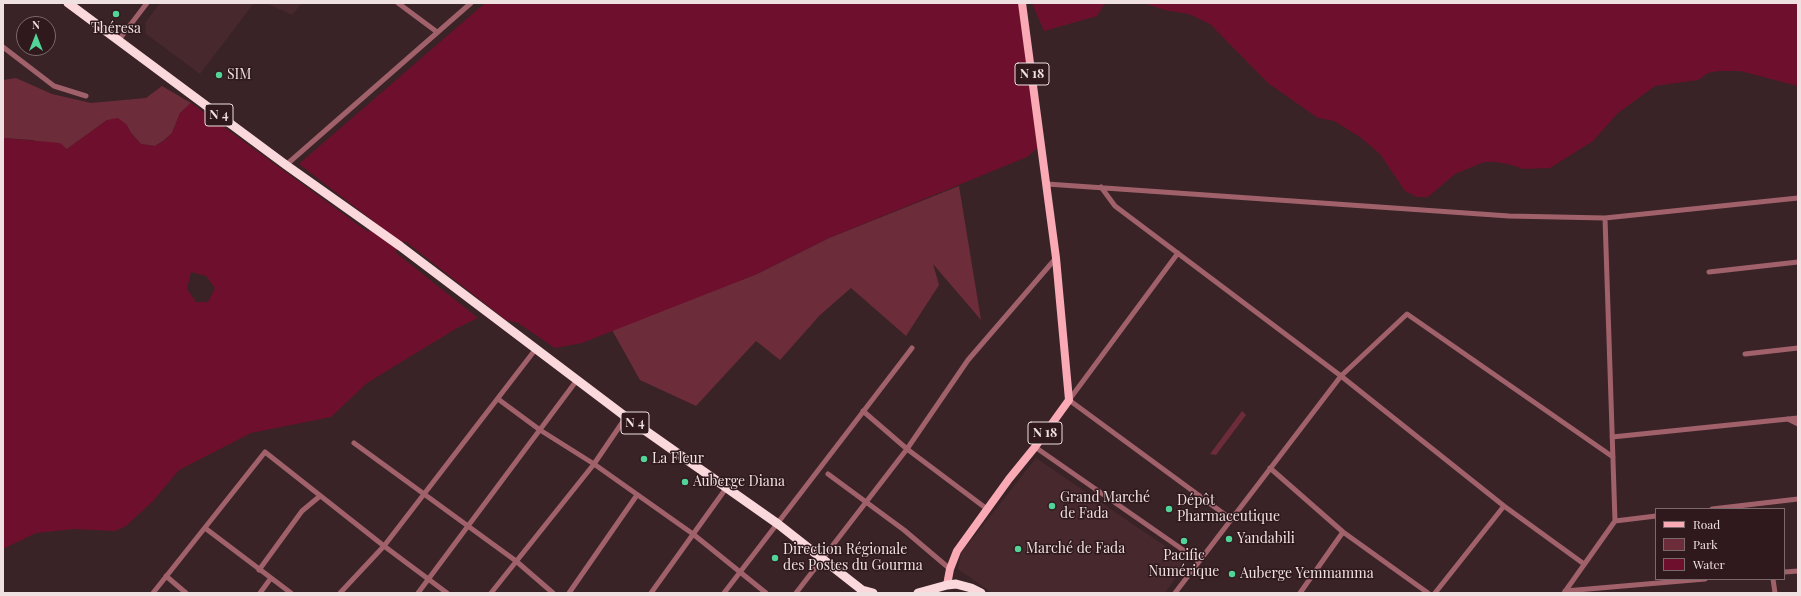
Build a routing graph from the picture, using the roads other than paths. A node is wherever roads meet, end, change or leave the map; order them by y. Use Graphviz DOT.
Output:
graph roads {
  1 [pos="68,3"];
  2 [pos="147,3"];
  3 [pos="398,3"];
  4 [pos="472,3"];
  5 [pos="1022,3"];
  6 [pos="437,32"];
  7 [pos="118,41"];
  8 [pos="3,47"];
  9 [pos="86,96"];
  10 [pos="286,165"];
  11 [pos="1047,184"];
  12 [pos="1102,187"];
  13 [pos="1798,198"];
  14 [pos="1605,218"];
  15 [pos="1178,253"];
  16 [pos="1056,258"];
  17 [pos="1798,262"];
  18 [pos="1710,272"];
  19 [pos="912,348"];
  20 [pos="1798,348"];
  21 [pos="535,350"];
  22 [pos="1745,354"];
  23 [pos="1341,376"];
  24 [pos="577,380"];
  25 [pos="498,399"];
  26 [pos="1069,400"];
  27 [pos="863,411"];
  28 [pos="626,417"];
  29 [pos="1798,418"];
  30 [pos="1786,419"];
  31 [pos="1798,424"];
  32 [pos="540,430"];
  33 [pos="1612,437"];
  34 [pos="354,443"];
  35 [pos="1035,447"];
  36 [pos="907,449"];
  37 [pos="1613,457"];
  38 [pos="594,464"];
  39 [pos="1270,468"];
  40 [pos="828,474"];
  41 [pos="727,487"];
  42 [pos="424,495"];
  43 [pos="637,495"];
  44 [pos="320,496"];
  45 [pos="1798,499"];
  46 [pos="867,502"];
  47 [pos="1504,506"];
  48 [pos="1721,508"];
  49 [pos="987,509"];
  50 [pos="1655,516"];
  51 [pos="1231,519"];
  52 [pos="1615,521"];
  53 [pos="778,524"];
  54 [pos="468,526"];
  55 [pos="205,528"];
  56 [pos="1342,532"];
  57 [pos="693,534"];
  58 [pos="384,546"];
  59 [pos="822,558"];
  60 [pos="516,561"];
  61 [pos="1199,561"];
  62 [pos="1584,564"];
  63 [pos="950,569"];
  64 [pos="259,570"];
  65 [pos="740,571"];
  66 [pos="1798,571"];
  67 [pos="1785,572"];
  68 [pos="166,576"];
  69 [pos="271,578"];
  70 [pos="428,580"];
  71 [pos="1694,580"];
  72 [pos="1773,580"];
  73 [pos="947,585"];
  74 [pos="864,592"];
  75 [pos="927,592"];
  76 [pos="1564,592"];
  77 [pos="152,593"];
  78 [pos="186,593"];
  79 [pos="260,593"];
  80 [pos="291,593"];
  81 [pos="340,593"];
  82 [pos="418,593"];
  83 [pos="447,593"];
  84 [pos="491,593"];
  85 [pos="553,593"];
  86 [pos="569,593"];
  87 [pos="651,593"];
  88 [pos="724,593"];
  89 [pos="766,593"];
  90 [pos="796,593"];
  91 [pos="873,593"];
  92 [pos="918,593"];
  93 [pos="981,593"];
  94 [pos="1175,593"];
  95 [pos="1300,593"];
  96 [pos="1428,593"];
  97 [pos="1435,593"];
  98 [pos="1775,593"];
  1 -- 7 [label="highway, N 4"];
  2 -- 7 [label="street"];
  3 -- 6 [label="street"];
  4 -- 6 [label="street"];
  5 -- 11 [label="main road, N 18"];
  6 -- 10 [label="street"];
  7 -- 10 [label="highway, N 4"];
  8 -- 9 [label="street"];
  10 -- 21 [label="highway, N 4"];
  11 -- 12 [label="street"];
  11 -- 16 [label="main road, N 18"];
  12 -- 14 [label="street"];
  12 -- 15 [label="street"];
  13 -- 14 [label="street"];
  14 -- 33 [label="street"];
  15 -- 23 [label="street"];
  15 -- 26 [label="street"];
  16 -- 26 [label="main road, N 18"];
  16 -- 36 [label="street"];
  17 -- 18 [label="street"];
  19 -- 27 [label="street"];
  20 -- 22 [label="street"];
  21 -- 24 [label="highway, N 4"];
  21 -- 25 [label="street"];
  23 -- 37 [label="street"];
  23 -- 39 [label="street"];
  23 -- 47 [label="street"];
  24 -- 28 [label="highway, N 4"];
  24 -- 32 [label="street"];
  25 -- 32 [label="street"];
  25 -- 42 [label="street"];
  26 -- 35 [label="main road, N 18"];
  26 -- 51 [label="street"];
  27 -- 36 [label="street"];
  27 -- 53 [label="street"];
  28 -- 38 [label="street"];
  28 -- 41 [label="highway, N 4"];
  29 -- 30 [label="street"];
  30 -- 31 [label="street"];
  30 -- 33 [label="street"];
  32 -- 38 [label="street"];
  32 -- 54 [label="street"];
  33 -- 37 [label="street"];
  34 -- 42 [label="street"];
  35 -- 49 [label="main road, N 18"];
  35 -- 61 [label="street"];
  36 -- 46 [label="street"];
  36 -- 49 [label="street"];
  37 -- 52 [label="street"];
  38 -- 43 [label="street"];
  38 -- 60 [label="street"];
  39 -- 51 [label="street"];
  39 -- 56 [label="street"];
  40 -- 46 [label="street"];
  41 -- 53 [label="highway, N 4"];
  41 -- 57 [label="street"];
  42 -- 54 [label="street"];
  42 -- 58 [label="street"];
  43 -- 57 [label="street"];
  43 -- 86 [label="street"];
  44 -- 55 [label="street"];
  44 -- 58 [label="street"];
  44 -- 64 [label="street"];
  45 -- 48 [label="street"];
  46 -- 59 [label="street"];
  46 -- 63 [label="street"];
  47 -- 62 [label="street"];
  47 -- 97 [label="street"];
  49 -- 63 [label="main road, N 18"];
  50 -- 52 [label="street"];
  51 -- 61 [label="street"];
  52 -- 62 [label="street"];
  53 -- 59 [label="highway, N 4"];
  53 -- 65 [label="street"];
  54 -- 60 [label="street"];
  54 -- 70 [label="street"];
  55 -- 64 [label="street"];
  55 -- 68 [label="street"];
  56 -- 95 [label="street"];
  56 -- 96 [label="street"];
  57 -- 65 [label="street"];
  57 -- 87 [label="street"];
  58 -- 70 [label="street"];
  58 -- 81 [label="street"];
  59 -- 74 [label="highway, N 4"];
  59 -- 90 [label="street"];
  60 -- 84 [label="street"];
  60 -- 85 [label="street"];
  61 -- 94 [label="street"];
  62 -- 76 [label="street"];
  63 -- 73 [label="main road, N 18"];
  64 -- 69 [label="street"];
  65 -- 88 [label="street"];
  65 -- 89 [label="street"];
  66 -- 67 [label="street"];
  68 -- 77 [label="street"];
  68 -- 78 [label="street"];
  69 -- 79 [label="street"];
  69 -- 80 [label="street"];
  70 -- 82 [label="street"];
  70 -- 83 [label="street"];
  71 -- 76 [label="street"];
  72 -- 98 [label="street"];
  73 -- 75 [label="highway"];
  73 -- 93 [label="highway"];
  74 -- 91 [label="highway, N 4"];
  75 -- 92 [label="highway"];
}
